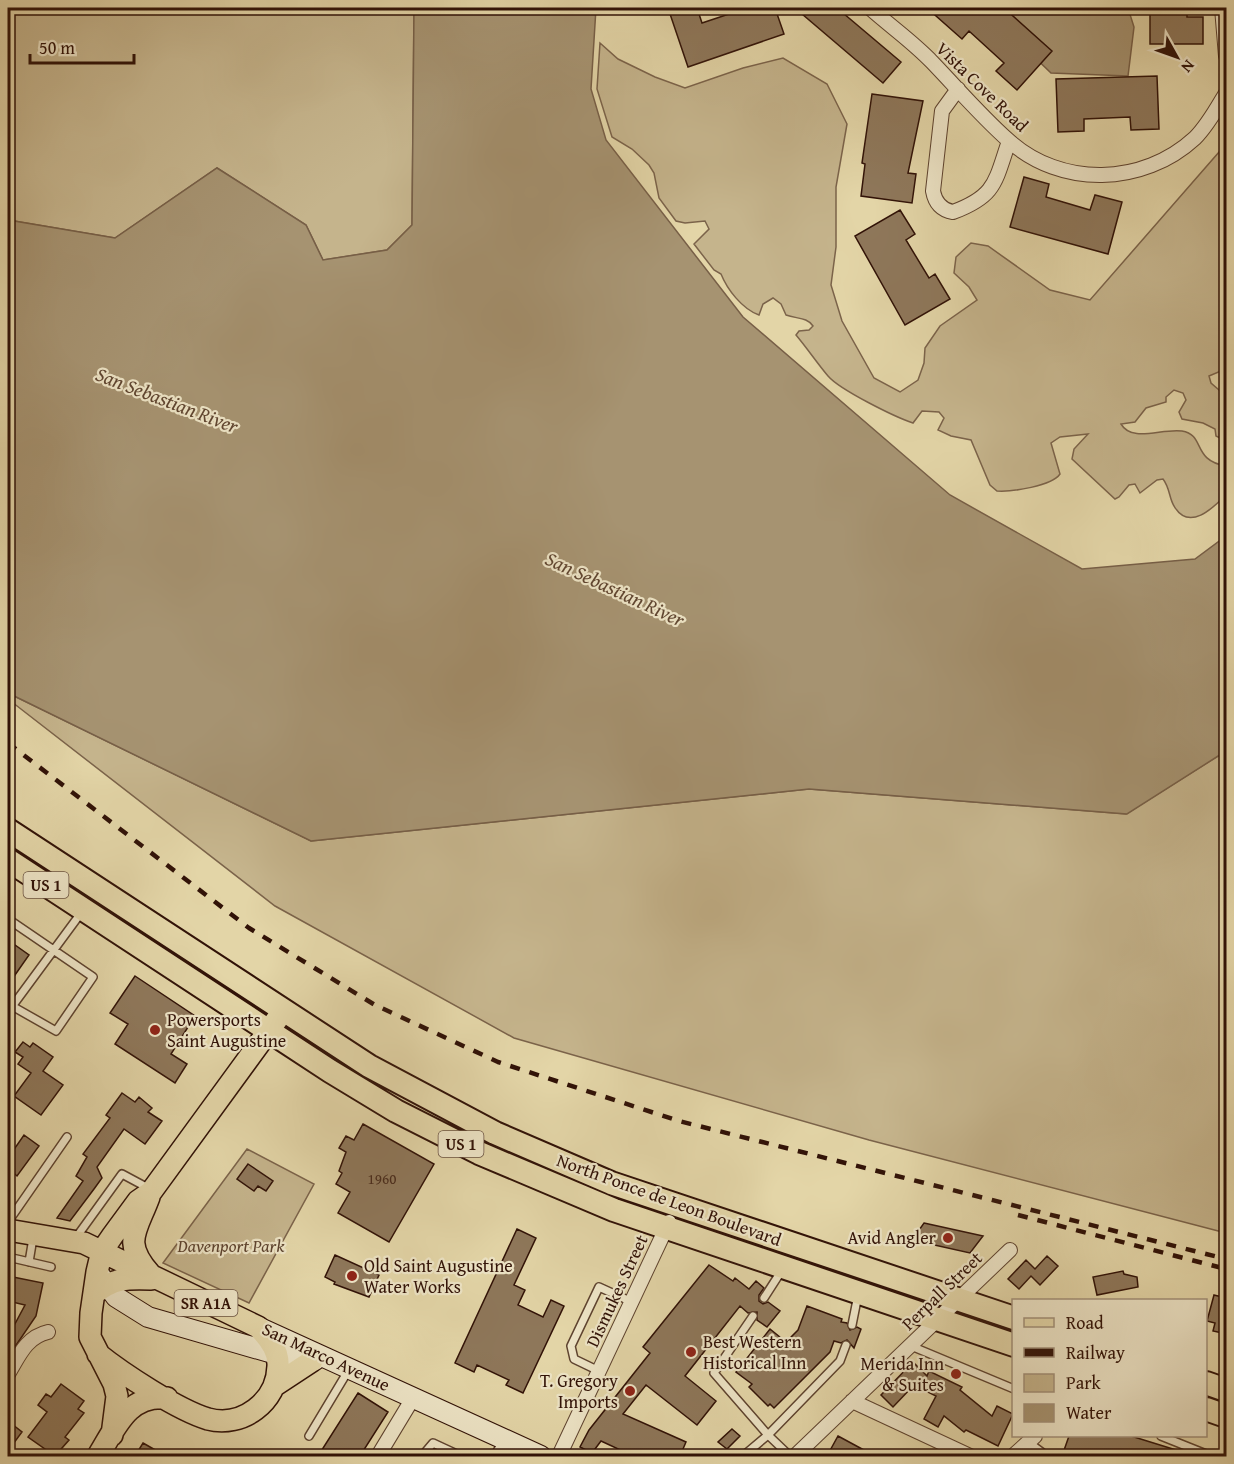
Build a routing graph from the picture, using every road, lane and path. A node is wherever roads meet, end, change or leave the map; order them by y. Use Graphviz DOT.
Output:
graph roads {
  1 [pos="870,8"];
  2 [pos="1222,8"];
  3 [pos="1227,56"];
  4 [pos="958,89"];
  5 [pos="1227,93"];
  6 [pos="1009,141"];
  7 [pos="8,831"];
  8 [pos="8,860"];
  9 [pos="84,909"];
  10 [pos="8,919"];
  11 [pos="54,950"];
  12 [pos="10,1009"];
  13 [pos="283,1011"];
  14 [pos="269,1032"];
  15 [pos="67,1137"];
  16 [pos="152,1191"];
  17 [pos="677,1206"];
  18 [pos="8,1222"];
  19 [pos="666,1229"];
  20 [pos="8,1230"];
  21 [pos="43,1237"];
  22 [pos="74,1242"];
  23 [pos="1010,1250"];
  24 [pos="102,1251"];
  25 [pos="8,1257"];
  26 [pos="29,1262"];
  27 [pos="51,1267"];
  28 [pos="784,1268"];
  29 [pos="154,1279"];
  30 [pos="99,1283"];
  31 [pos="859,1293"];
  32 [pos="764,1298"];
  33 [pos="961,1300"];
  34 [pos="632,1302"];
  35 [pos="753,1316"];
  36 [pos="1012,1317"];
  37 [pos="939,1320"];
  38 [pos="852,1325"];
  39 [pos="258,1326"];
  40 [pos="48,1332"];
  41 [pos="1012,1344"];
  42 [pos="846,1345"];
  43 [pos="911,1346"];
  44 [pos="98,1354"];
  45 [pos="276,1354"];
  46 [pos="319,1359"];
  47 [pos="349,1369"];
  48 [pos="599,1371"];
  49 [pos="8,1374"];
  50 [pos="1207,1383"];
  51 [pos="274,1386"];
  52 [pos="1012,1388"];
  53 [pos="1227,1390"];
  54 [pos="167,1398"];
  55 [pos="413,1398"];
  56 [pos="852,1401"];
  57 [pos="1207,1409"];
  58 [pos="1227,1416"];
  59 [pos="111,1435"];
  60 [pos="768,1435"];
  61 [pos="309,1436"];
  62 [pos="1164,1437"];
  63 [pos="504,1439"];
  64 [pos="1032,1439"];
  65 [pos="380,1454"];
  66 [pos="98,1456"];
  67 [pos="395,1456"];
  68 [pos="422,1456"];
  69 [pos="461,1456"];
  70 [pos="494,1456"];
  71 [pos="541,1456"];
  72 [pos="559,1456"];
  73 [pos="743,1456"];
  74 [pos="790,1456"];
  75 [pos="795,1456"];
  76 [pos="970,1456"];
  77 [pos="1013,1456"];
  78 [pos="1047,1456"];
  79 [pos="1211,1456"];
  1 -- 4 [label="street, Vista Cove Road"];
  2 -- 3 [label="street"];
  4 -- 6 [label="street, Vista Cove Road"];
  4 -- 6 [label="street"];
  5 -- 6 [label="street, Vista Cove Road"];
  7 -- 13 [label="highway, North Ponce de Leon Boulevard / US 1"];
  8 -- 9 [label="highway, North Ponce de Leon Boulevard / US 1"];
  9 -- 11 [label="lane"];
  9 -- 14 [label="highway, North Ponce de Leon Boulevard / US 1"];
  10 -- 11 [label="lane"];
  11 -- 12 [label="lane"];
  11 -- 12 [label="lane"];
  13 -- 14 [label="main road"];
  13 -- 17 [label="highway, North Ponce de Leon Boulevard / US 1"];
  14 -- 16 [label="main road"];
  14 -- 19 [label="highway, North Ponce de Leon Boulevard / US 1"];
  15 -- 18 [label="lane"];
  16 -- 22 [label="lane"];
  16 -- 24 [label="main road"];
  16 -- 29 [label="main road"];
  17 -- 19 [label="street, Dismukes Street"];
  17 -- 33 [label="highway, North Ponce de Leon Boulevard / US 1"];
  19 -- 28 [label="highway, North Ponce de Leon Boulevard / US 1"];
  19 -- 34 [label="street, Dismukes Street"];
  20 -- 21 [label="main road, San Marco Avenue / SR A1A"];
  21 -- 22 [label="main road, San Marco Avenue / SR A1A"];
  21 -- 26 [label="lane"];
  21 -- 30 [label="main road"];
  22 -- 24 [label="main road, San Marco Avenue / SR A1A"];
  23 -- 33 [label="street, Perpall Street"];
  24 -- 29 [label="main road, San Marco Avenue / SR A1A"];
  24 -- 30 [label="main road"];
  25 -- 26 [label="lane"];
  26 -- 27 [label="lane"];
  28 -- 31 [label="highway, North Ponce de Leon Boulevard / US 1"];
  28 -- 32 [label="lane"];
  29 -- 30 [label="main road"];
  29 -- 39 [label="main road, San Marco Avenue / SR A1A"];
  30 -- 44 [label="main road"];
  30 -- 45 [label="main road"];
  31 -- 37 [label="highway, North Ponce de Leon Boulevard / US 1"];
  31 -- 38 [label="lane"];
  33 -- 36 [label="highway, North Ponce de Leon Boulevard / US 1"];
  33 -- 37 [label="street, Perpall Street"];
  34 -- 48 [label="street, Dismukes Street"];
  34 -- 48 [label="lane"];
  35 -- 60 [label="lane"];
  37 -- 41 [label="highway, North Ponce de Leon Boulevard / US 1"];
  37 -- 43 [label="street, Perpall Street"];
  39 -- 45 [label="main road"];
  39 -- 46 [label="main road, San Marco Avenue"];
  40 -- 49 [label="street"];
  42 -- 60 [label="lane"];
  43 -- 52 [label="lane"];
  43 -- 56 [label="street, Perpall Street"];
  44 -- 54 [label="main road"];
  44 -- 59 [label="main road"];
  45 -- 46 [label="main road"];
  45 -- 51 [label="main road"];
  46 -- 47 [label="main road, San Marco Avenue"];
  46 -- 51 [label="main road"];
  47 -- 55 [label="main road, San Marco Avenue"];
  47 -- 61 [label="lane"];
  48 -- 72 [label="street, Dismukes Street"];
  50 -- 53 [label="highway"];
  51 -- 54 [label="main road"];
  54 -- 59 [label="main road"];
  55 -- 63 [label="main road, San Marco Avenue"];
  55 -- 65 [label="street"];
  56 -- 75 [label="street, Perpall Street"];
  56 -- 76 [label="street"];
  57 -- 58 [label="highway"];
  59 -- 66 [label="main road"];
  60 -- 73 [label="lane"];
  60 -- 74 [label="lane"];
  62 -- 79 [label="lane"];
  63 -- 70 [label="lane"];
  63 -- 71 [label="main road, San Marco Avenue"];
  64 -- 77 [label="street"];
  64 -- 78 [label="lane"];
  65 -- 67 [label="lane"];
  68 -- 69 [label="lane"];
}
